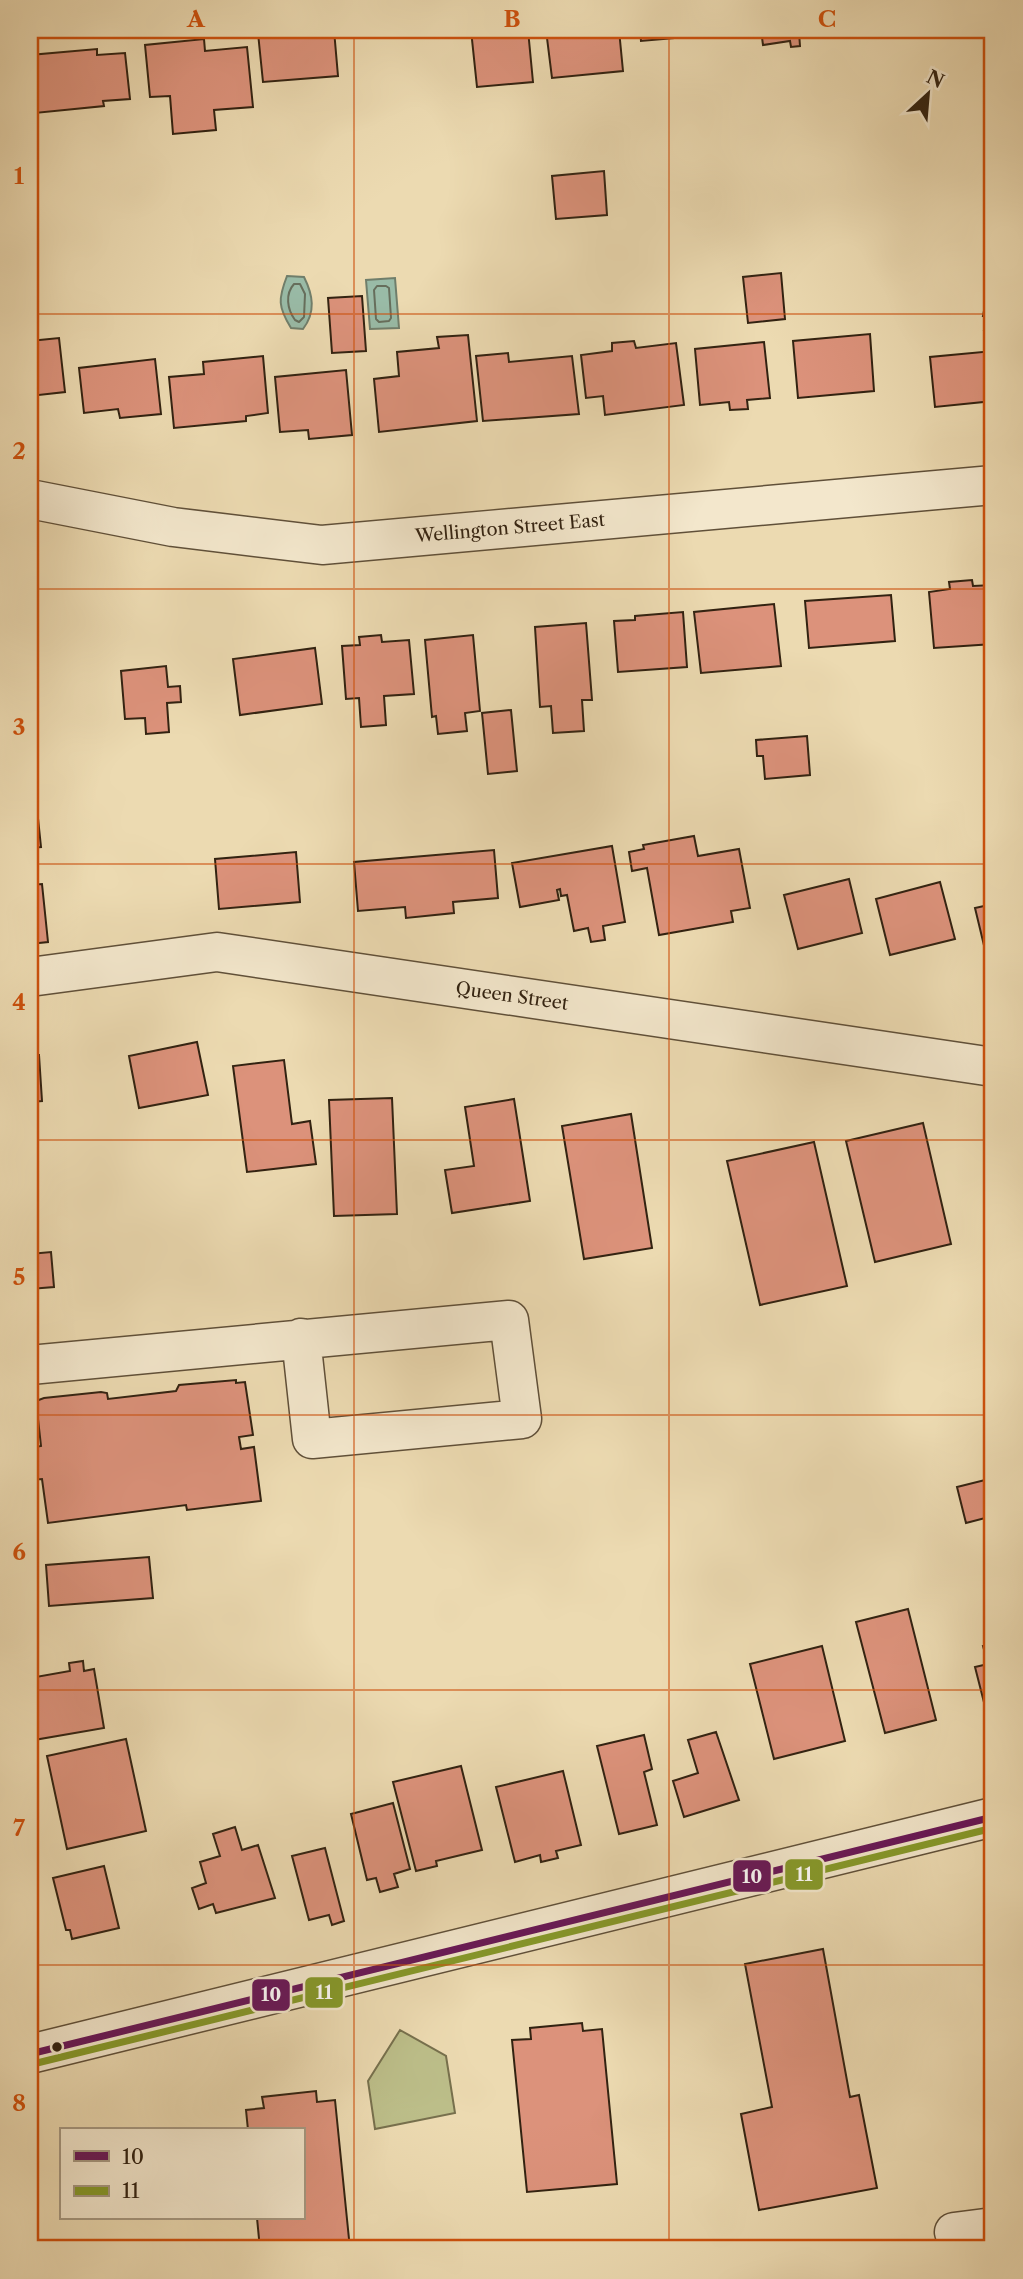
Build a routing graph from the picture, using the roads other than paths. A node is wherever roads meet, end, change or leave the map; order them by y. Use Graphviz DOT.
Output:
graph roads {
  1 [pos="993,485"];
  2 [pos="30,499"];
  3 [pos="30,976"];
  4 [pos="993,1067"];
  5 [pos="301,1338"];
  6 [pos="30,1365"];
  7 [pos="993,1817"];
  8 [pos="30,2054"];
  9 [pos="993,2227"];
  10 [pos="954,2232"];
  1 -- 2 [label="street, Wellington Street East"];
  3 -- 4 [label="street, Queen Street"];
  5 -- 5 [label="street"];
  5 -- 6 [label="street"];
  7 -- 8 [label="street"];
  9 -- 10 [label="street"];
}
